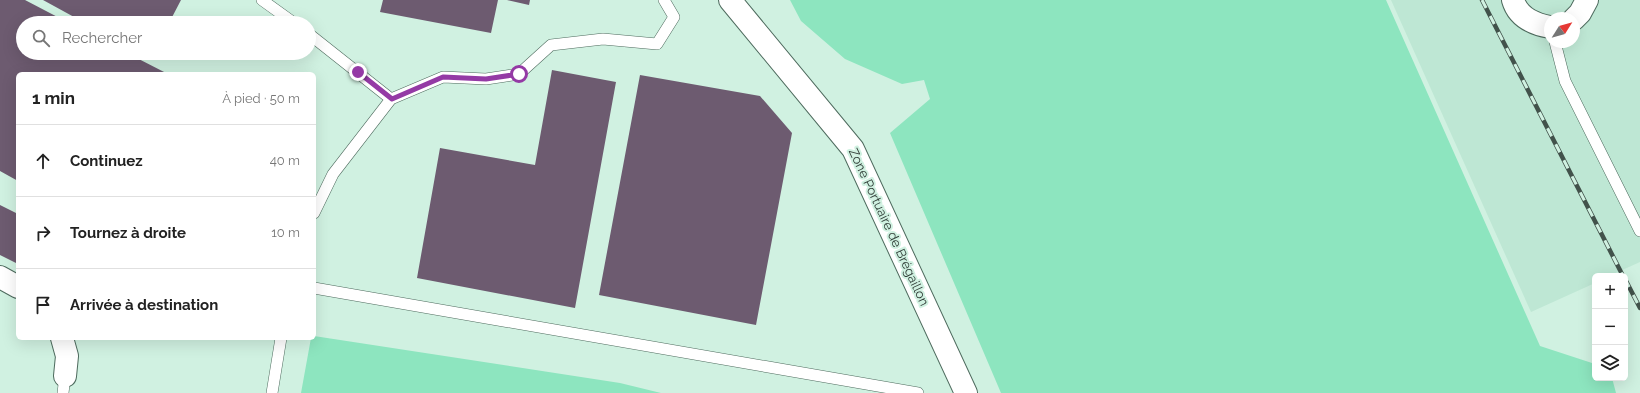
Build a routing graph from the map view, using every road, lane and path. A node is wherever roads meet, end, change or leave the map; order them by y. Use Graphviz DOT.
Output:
graph roads {
  1 [pos="262,0"];
  2 [pos="664,0"];
  3 [pos="730,0"];
  4 [pos="1513,0"];
  5 [pos="1588,0"];
  6 [pos="1580,13"];
  7 [pos="284,16"];
  8 [pos="1544,26"];
  9 [pos="316,39"];
  10 [pos="1557,48"];
  11 [pos="392,99"];
  12 [pos="316,209"];
  13 [pos="1640,231"];
  14 [pos="0,277"];
  15 [pos="16,286"];
  16 [pos="316,288"];
  17 [pos="63,340"];
  18 [pos="281,340"];
  19 [pos="64,385"];
  20 [pos="272,393"];
  21 [pos="918,393"];
  22 [pos="966,393"];
  1 -- 7 [label="lane"];
  2 -- 11 [label="lane"];
  3 -- 22 [label="street, Zone Portuaire de Brégaillon"];
  4 -- 8 [label="street"];
  5 -- 6 [label="street"];
  9 -- 11 [label="lane"];
  10 -- 13 [label="lane"];
  11 -- 12 [label="lane"];
  14 -- 15 [label="street"];
  16 -- 21 [label="lane"];
  17 -- 19 [label="street"];
  18 -- 20 [label="lane"];
}
